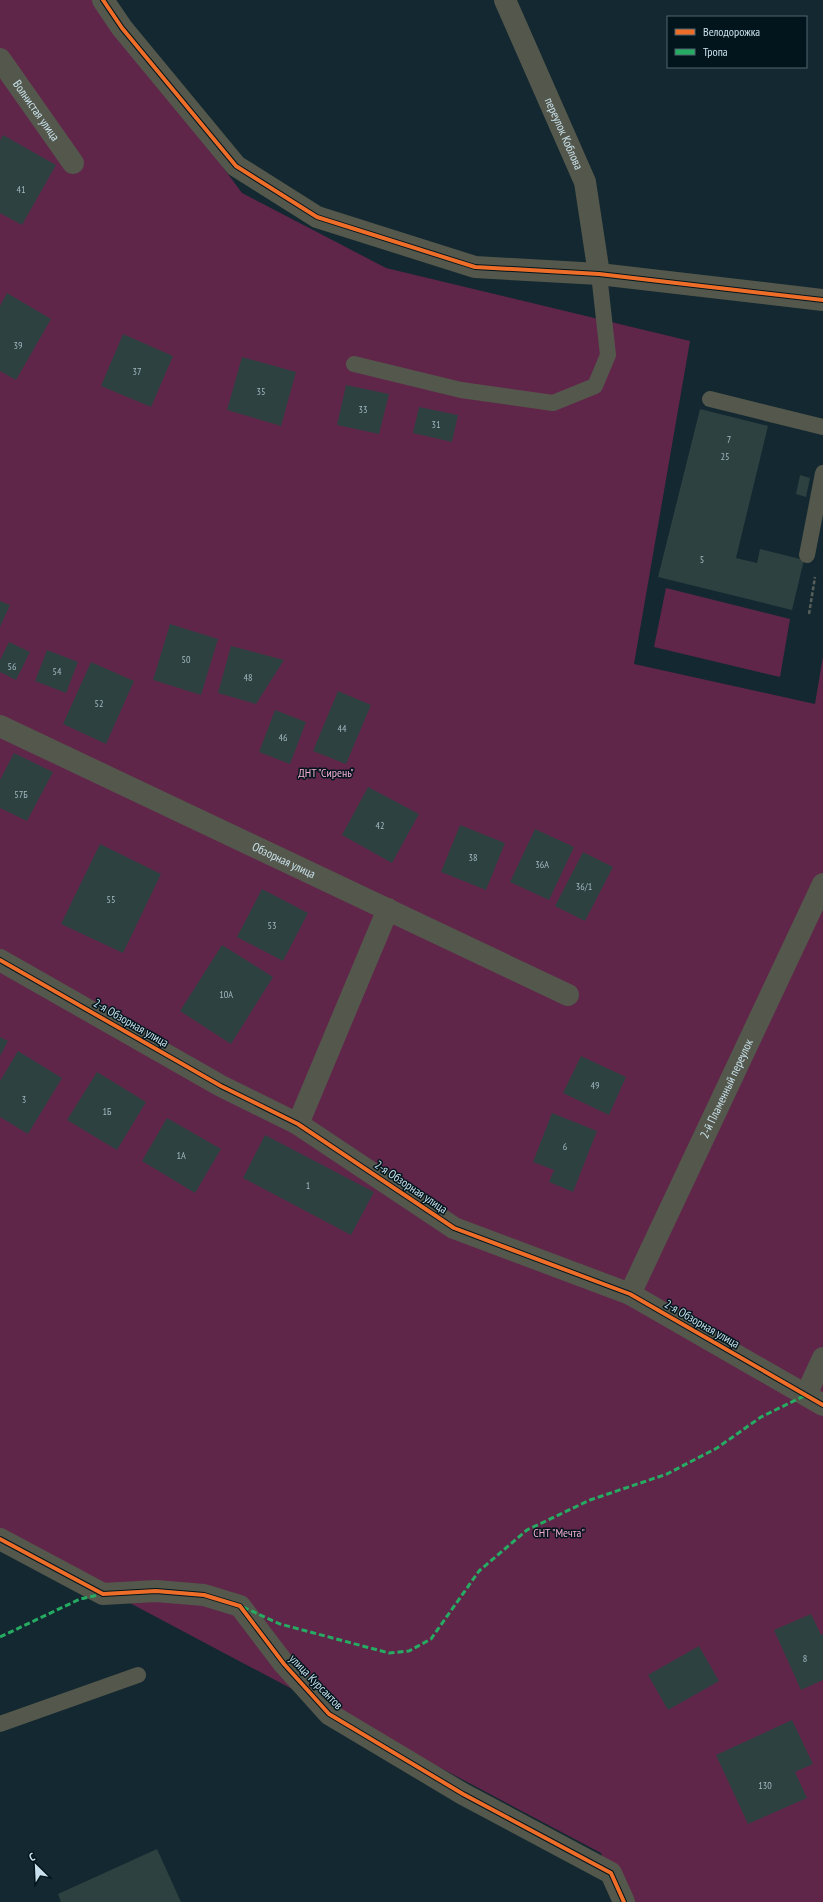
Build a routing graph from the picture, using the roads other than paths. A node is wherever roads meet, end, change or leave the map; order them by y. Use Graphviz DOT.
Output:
graph roads {
  1 [pos="104,0"];
  2 [pos="505,0"];
  3 [pos="0,59"];
  4 [pos="73,163"];
  5 [pos="599,274"];
  6 [pos="823,300"];
  7 [pos="354,364"];
  8 [pos="710,399"];
  9 [pos="823,427"];
  10 [pos="823,473"];
  11 [pos="807,555"];
  12 [pos="0,726"];
  13 [pos="823,884"];
  14 [pos="388,909"];
  15 [pos="0,960"];
  16 [pos="568,995"];
  17 [pos="298,1124"];
  18 [pos="630,1294"];
  19 [pos="823,1358"];
  20 [pos="814,1400"];
  21 [pos="0,1539"];
  22 [pos="138,1675"];
  23 [pos="0,1724"];
  24 [pos="624,1902"];
  1 -- 5 [label="street"];
  2 -- 5 [label="street, переулок Коблова"];
  3 -- 4 [label="street, Волнистая улица"];
  5 -- 6 [label="street"];
  5 -- 7 [label="lane"];
  8 -- 9 [label="lane"];
  10 -- 11 [label="lane"];
  12 -- 14 [label="street, Обзорная улица"];
  13 -- 18 [label="street, 2-й Пламенный переулок"];
  14 -- 16 [label="street, Обзорная улица"];
  14 -- 17 [label="street"];
  15 -- 17 [label="street, 2-я Обзорная улица"];
  17 -- 18 [label="street, 2-я Обзорная улица"];
  18 -- 20 [label="street, 2-я Обзорная улица"];
  19 -- 20 [label="street"];
  21 -- 24 [label="street, улица Курсантов"];
  22 -- 23 [label="lane"];
}
